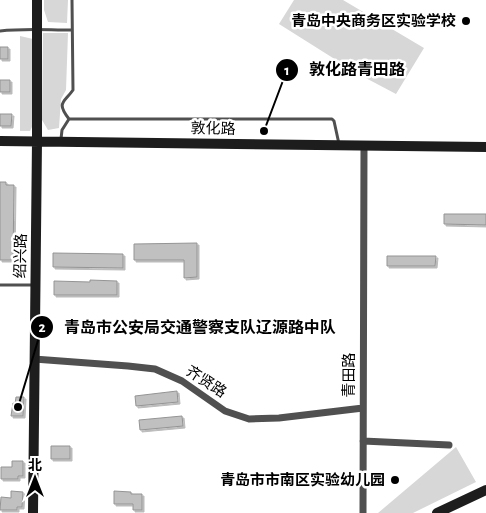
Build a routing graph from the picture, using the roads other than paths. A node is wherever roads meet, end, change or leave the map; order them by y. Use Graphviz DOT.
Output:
graph roads {
  1 [pos="37,0"];
  2 [pos="72,0"];
  3 [pos="37,30"];
  4 [pos="72,30"];
  5 [pos="0,31"];
  6 [pos="69,119"];
  7 [pos="0,141"];
  8 [pos="37,141"];
  9 [pos="60,142"];
  10 [pos="339,146"];
  11 [pos="364,146"];
  12 [pos="486,147"];
  13 [pos="0,286"];
  14 [pos="35,286"];
  15 [pos="34,359"];
  16 [pos="363,408"];
  17 [pos="363,441"];
  18 [pos="449,445"];
  19 [pos="486,490"];
  20 [pos="33,513"];
  21 [pos="363,513"];
  22 [pos="437,513"];
  1 -- 3 [label="main road, 绍兴路"];
  2 -- 4 [label="lane"];
  3 -- 4 [label="lane"];
  3 -- 5 [label="lane"];
  3 -- 8 [label="main road, 绍兴路"];
  4 -- 6 [label="lane"];
  6 -- 9 [label="lane"];
  6 -- 10 [label="lane"];
  7 -- 8 [label="main road, 敦化路"];
  8 -- 9 [label="main road, 敦化路"];
  8 -- 14 [label="main road, 绍兴路"];
  9 -- 10 [label="main road, 敦化路"];
  10 -- 11 [label="main road, 敦化路"];
  11 -- 12 [label="main road, 敦化路"];
  11 -- 16 [label="street, 青田路"];
  13 -- 14 [label="lane"];
  14 -- 15 [label="main road, 绍兴路"];
  15 -- 16 [label="street, 齐贤路"];
  15 -- 20 [label="main road, 绍兴路"];
  16 -- 17 [label="street, 青田路"];
  17 -- 18 [label="street"];
  17 -- 21 [label="street, 青田路"];
  19 -- 22 [label="main road"];
}
